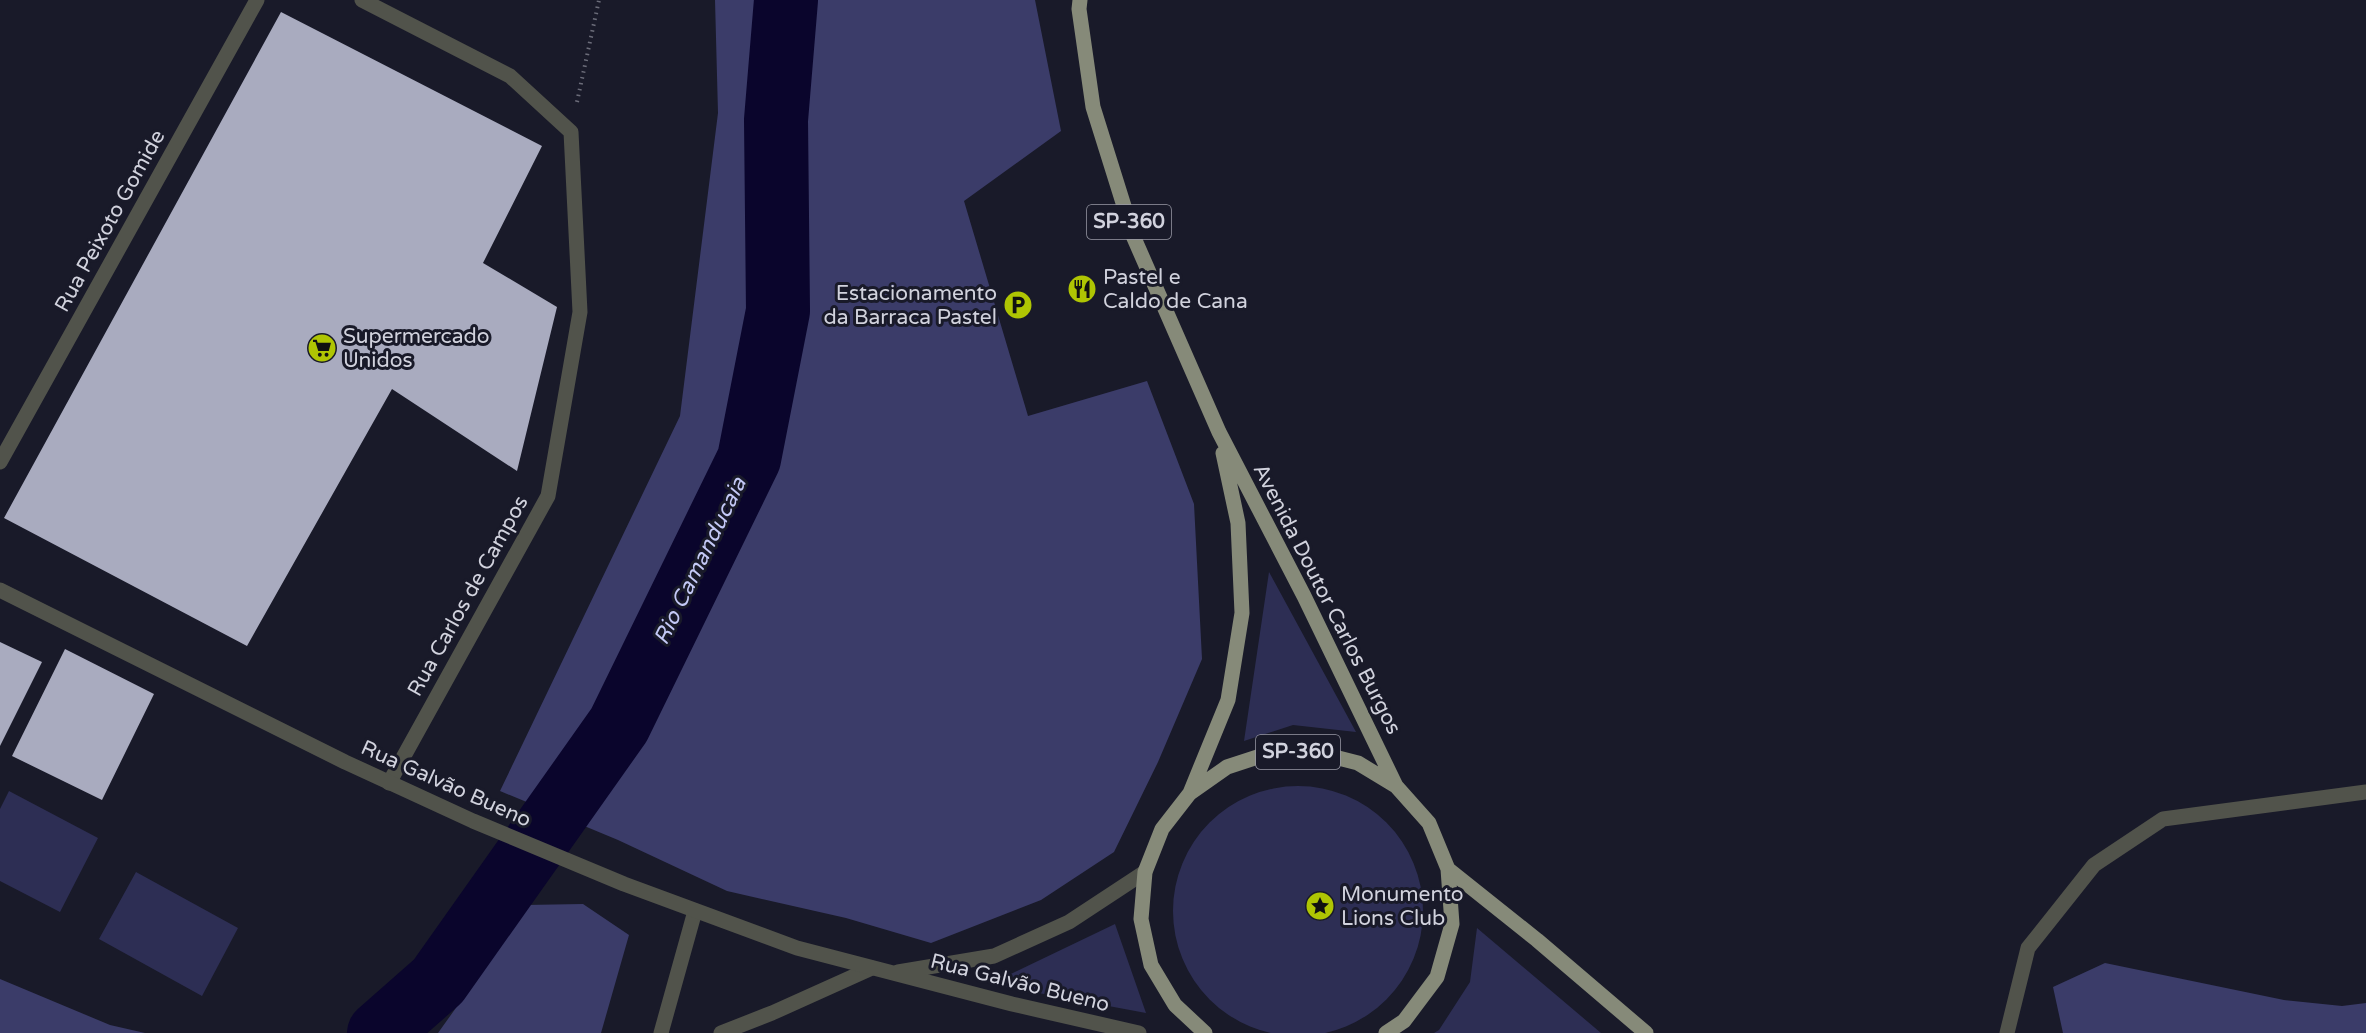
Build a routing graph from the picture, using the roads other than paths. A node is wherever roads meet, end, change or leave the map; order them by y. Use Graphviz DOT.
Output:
graph roads {
  1 [pos="257,0"];
  2 [pos="362,0"];
  3 [pos="1080,0"];
  4 [pos="1219,432"];
  5 [pos="0,462"];
  6 [pos="0,590"];
  7 [pos="389,783"];
  8 [pos="1396,786"];
  9 [pos="2366,792"];
  10 [pos="1190,793"];
  11 [pos="1448,869"];
  12 [pos="1145,872"];
  13 [pos="695,911"];
  14 [pos="872,968"];
  15 [pos="892,973"];
  16 [pos="661,1033"];
  17 [pos="721,1033"];
  18 [pos="1139,1033"];
  19 [pos="1204,1033"];
  20 [pos="1386,1033"];
  21 [pos="1646,1033"];
  22 [pos="2007,1033"];
  1 -- 5 [label="street, Rua Peixoto Gomide"];
  2 -- 7 [label="street, Rua Carlos de Campos"];
  3 -- 4 [label="main road, Avenida Doutor Carlos Burgos / SP-360"];
  4 -- 8 [label="main road, Avenida Doutor Carlos Burgos / SP-360"];
  4 -- 10 [label="main road, Avenida Doutor Carlos Burgos / SP-360"];
  6 -- 7 [label="street, Rua Galvão Bueno"];
  7 -- 13 [label="street, Rua Galvão Bueno"];
  8 -- 10 [label="main road, SP-360"];
  8 -- 11 [label="main road, SP-360"];
  9 -- 22 [label="street"];
  10 -- 12 [label="main road, SP-360"];
  11 -- 20 [label="main road, SP-360"];
  11 -- 21 [label="main road, SP-360"];
  12 -- 15 [label="street, Rua Galvão Bueno"];
  12 -- 19 [label="main road, SP-360"];
  13 -- 14 [label="street, Rua Galvão Bueno"];
  13 -- 16 [label="street"];
  14 -- 15 [label="street, Rua Galvão Bueno"];
  14 -- 17 [label="street"];
  15 -- 18 [label="street, Rua Galvão Bueno"];
}
